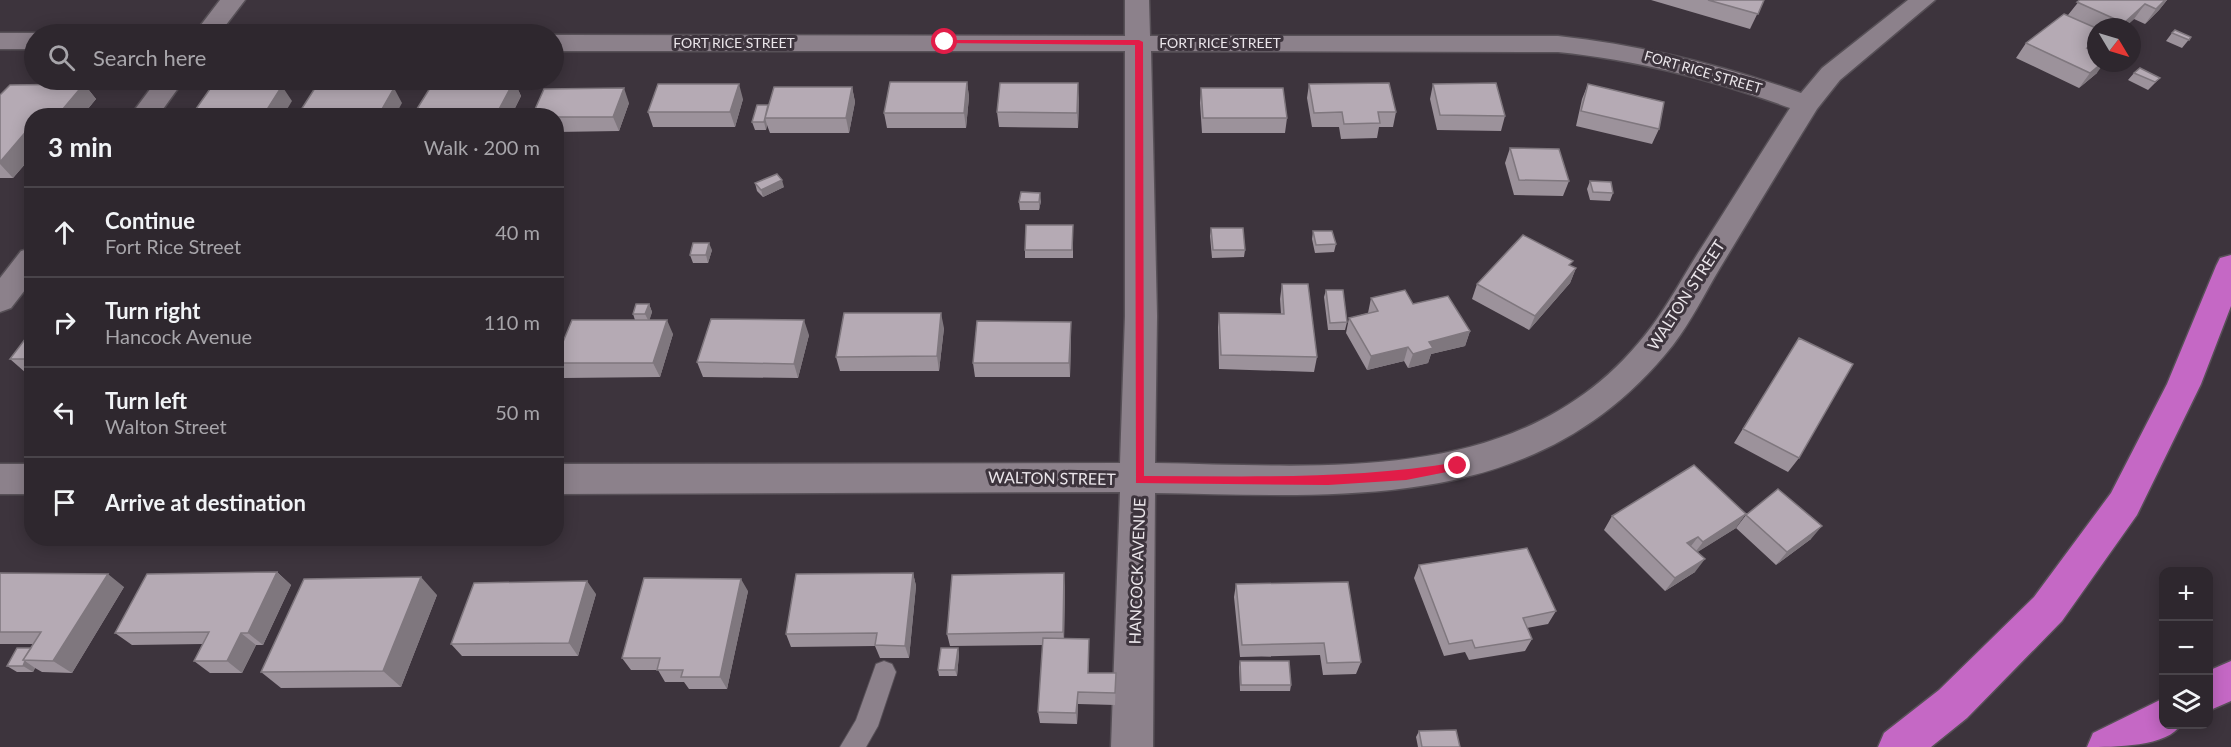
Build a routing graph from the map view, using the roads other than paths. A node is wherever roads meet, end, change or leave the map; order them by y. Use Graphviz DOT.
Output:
graph roads {
  1 [pos="233,0"];
  2 [pos="1137,0"];
  3 [pos="1923,0"];
  4 [pos="214,24"];
  5 [pos="0,41"];
  6 [pos="24,41"];
  7 [pos="1139,42"];
  8 [pos="564,43"];
  9 [pos="163,90"];
  10 [pos="1806,104"];
  11 [pos="149,108"];
  12 [pos="2231,266"];
  13 [pos="24,269"];
  14 [pos="0,300"];
  15 [pos="0,479"];
  16 [pos="24,479"];
  17 [pos="564,479"];
  18 [pos="1139,480"];
  19 [pos="884,672"];
  20 [pos="2231,680"];
  21 [pos="2213,689"];
  22 [pos="2159,719"];
  23 [pos="852,747"];
  24 [pos="1132,747"];
  25 [pos="1899,747"];
  26 [pos="2108,747"];
  1 -- 4 [label="street"];
  2 -- 7 [label="street, HANCOCK AVENUE"];
  3 -- 10 [label="street, WALTON STREET"];
  5 -- 6 [label="street"];
  7 -- 8 [label="street, FORT RICE STREET"];
  7 -- 10 [label="street, FORT RICE STREET"];
  7 -- 18 [label="street, HANCOCK AVENUE"];
  9 -- 11 [label="street"];
  10 -- 18 [label="street, WALTON STREET"];
  12 -- 25 [label="highway"];
  13 -- 14 [label="street"];
  15 -- 16 [label="street"];
  17 -- 18 [label="street, WALTON STREET"];
  18 -- 24 [label="street, HANCOCK AVENUE"];
  19 -- 23 [label="lane"];
  20 -- 21 [label="highway"];
  22 -- 26 [label="highway"];
}
